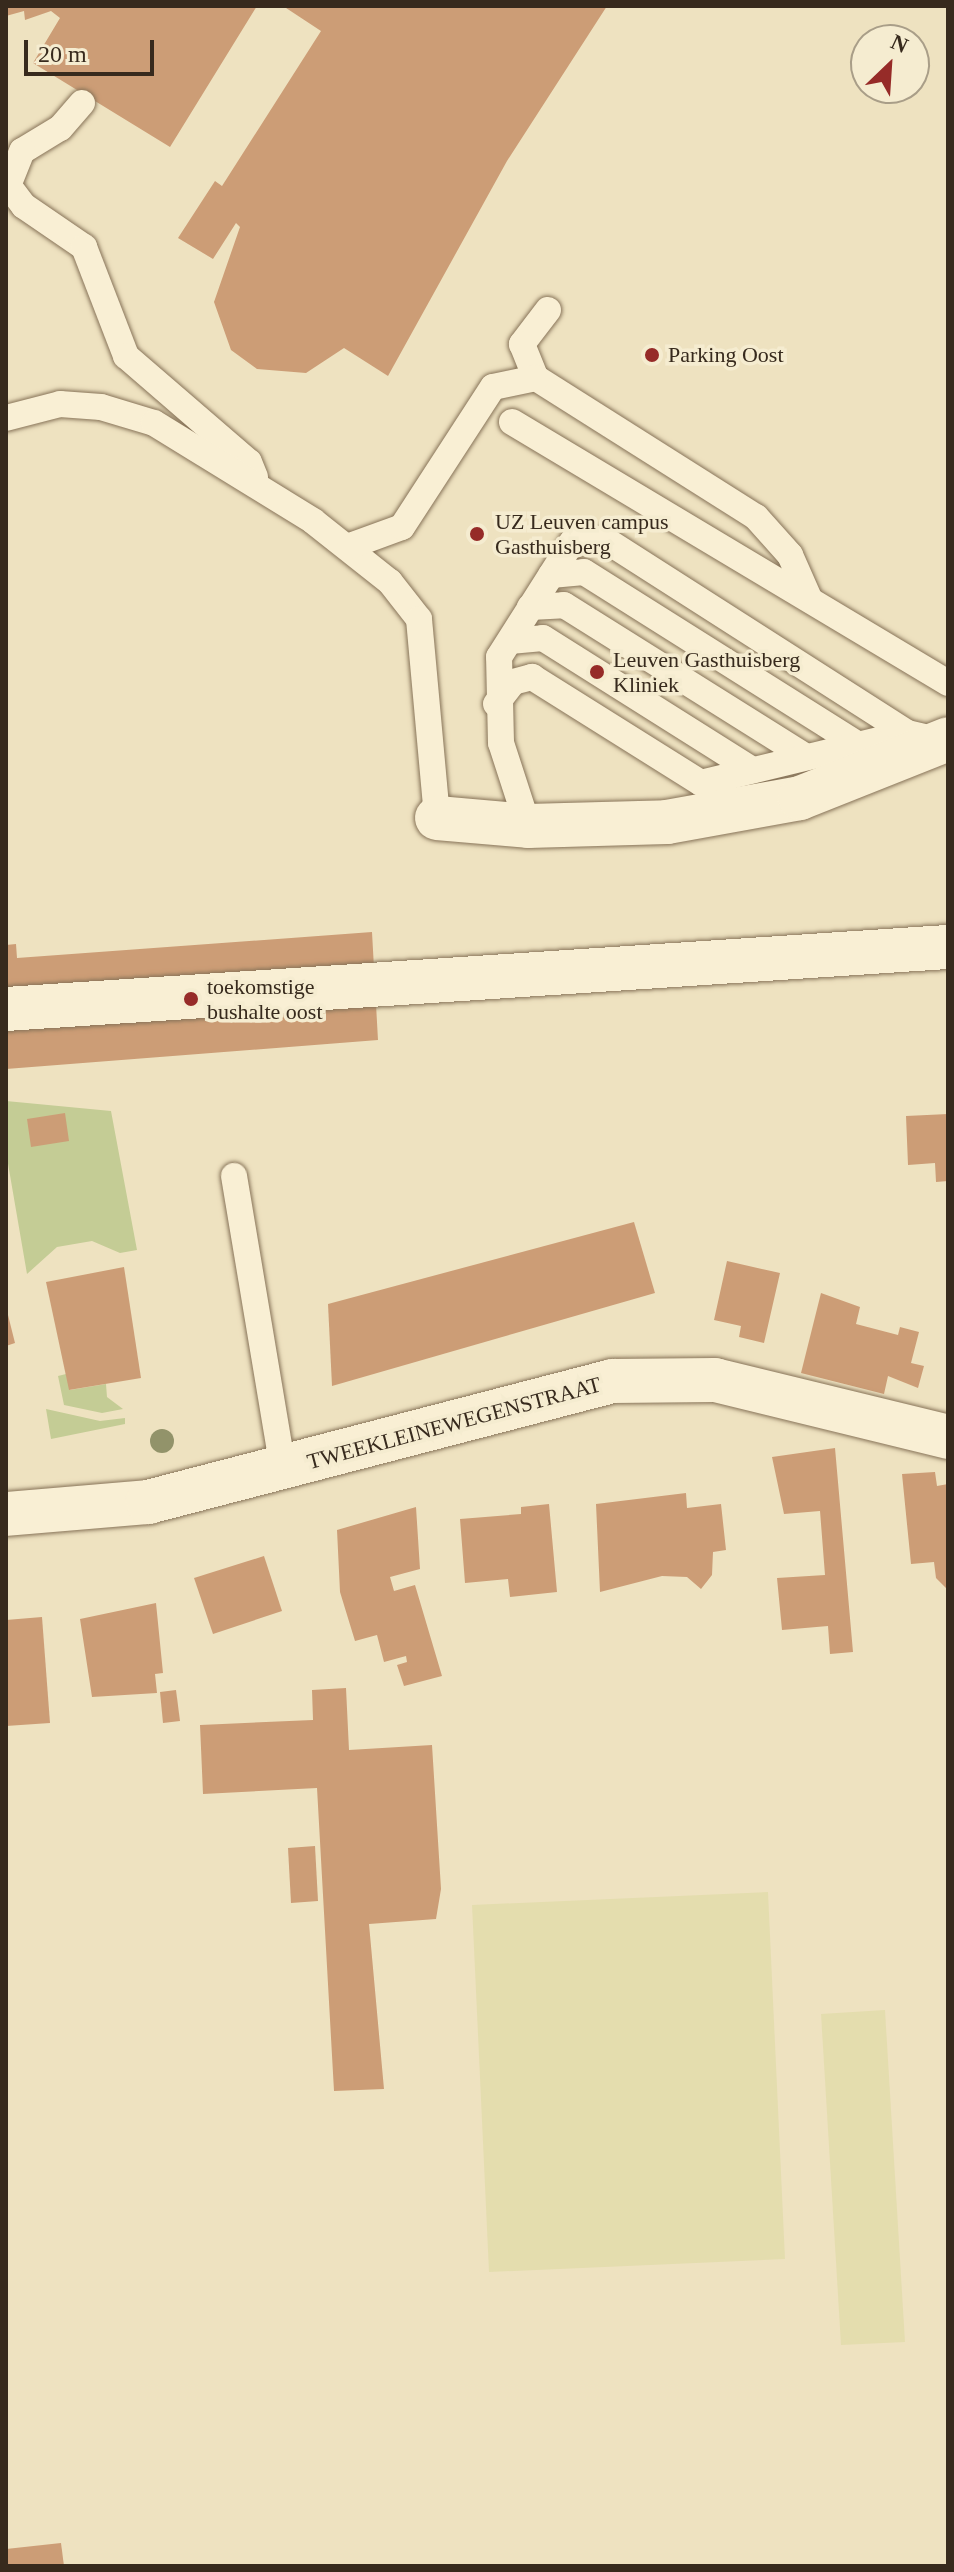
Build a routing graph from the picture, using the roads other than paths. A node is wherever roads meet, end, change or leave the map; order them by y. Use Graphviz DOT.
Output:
graph roads {
  1 [pos="82,103"];
  2 [pos="548,310"];
  3 [pos="536,378"];
  4 [pos="6,418"];
  5 [pos="512,422"];
  6 [pos="257,484"];
  7 [pos="350,546"];
  8 [pos="551,575"];
  9 [pos="809,598"];
  10 [pos="530,607"];
  11 [pos="510,641"];
  12 [pos="948,683"];
  13 [pos="496,704"];
  14 [pos="932,737"];
  15 [pos="859,745"];
  16 [pos="806,757"];
  17 [pos="753,770"];
  18 [pos="437,818"];
  19 [pos="528,826"];
  20 [pos="948,947"];
  21 [pos="6,1009"];
  22 [pos="234,1176"];
  23 [pos="948,1437"];
  24 [pos="283,1469"];
  25 [pos="6,1514"];
  1 -- 6 [label="lane"];
  2 -- 3 [label="lane"];
  3 -- 7 [label="lane"];
  3 -- 9 [label="lane"];
  4 -- 6 [label="lane"];
  5 -- 9 [label="lane"];
  6 -- 7 [label="lane"];
  7 -- 18 [label="lane"];
  8 -- 10 [label="lane"];
  8 -- 14 [label="lane"];
  8 -- 15 [label="lane"];
  9 -- 12 [label="lane"];
  10 -- 11 [label="lane"];
  10 -- 16 [label="lane"];
  11 -- 13 [label="lane"];
  11 -- 17 [label="lane"];
  13 -- 17 [label="lane"];
  13 -- 19 [label="lane"];
  14 -- 15 [label="lane"];
  14 -- 19 [label="street"];
  15 -- 16 [label="lane"];
  16 -- 17 [label="lane"];
  18 -- 19 [label="street"];
  20 -- 21 [label="street"];
  22 -- 24 [label="lane"];
  23 -- 24 [label="street, TWEEKLEINEWEGENSTRAAT"];
  24 -- 25 [label="street, TWEEKLEINEWEGENSTRAAT"];
}
